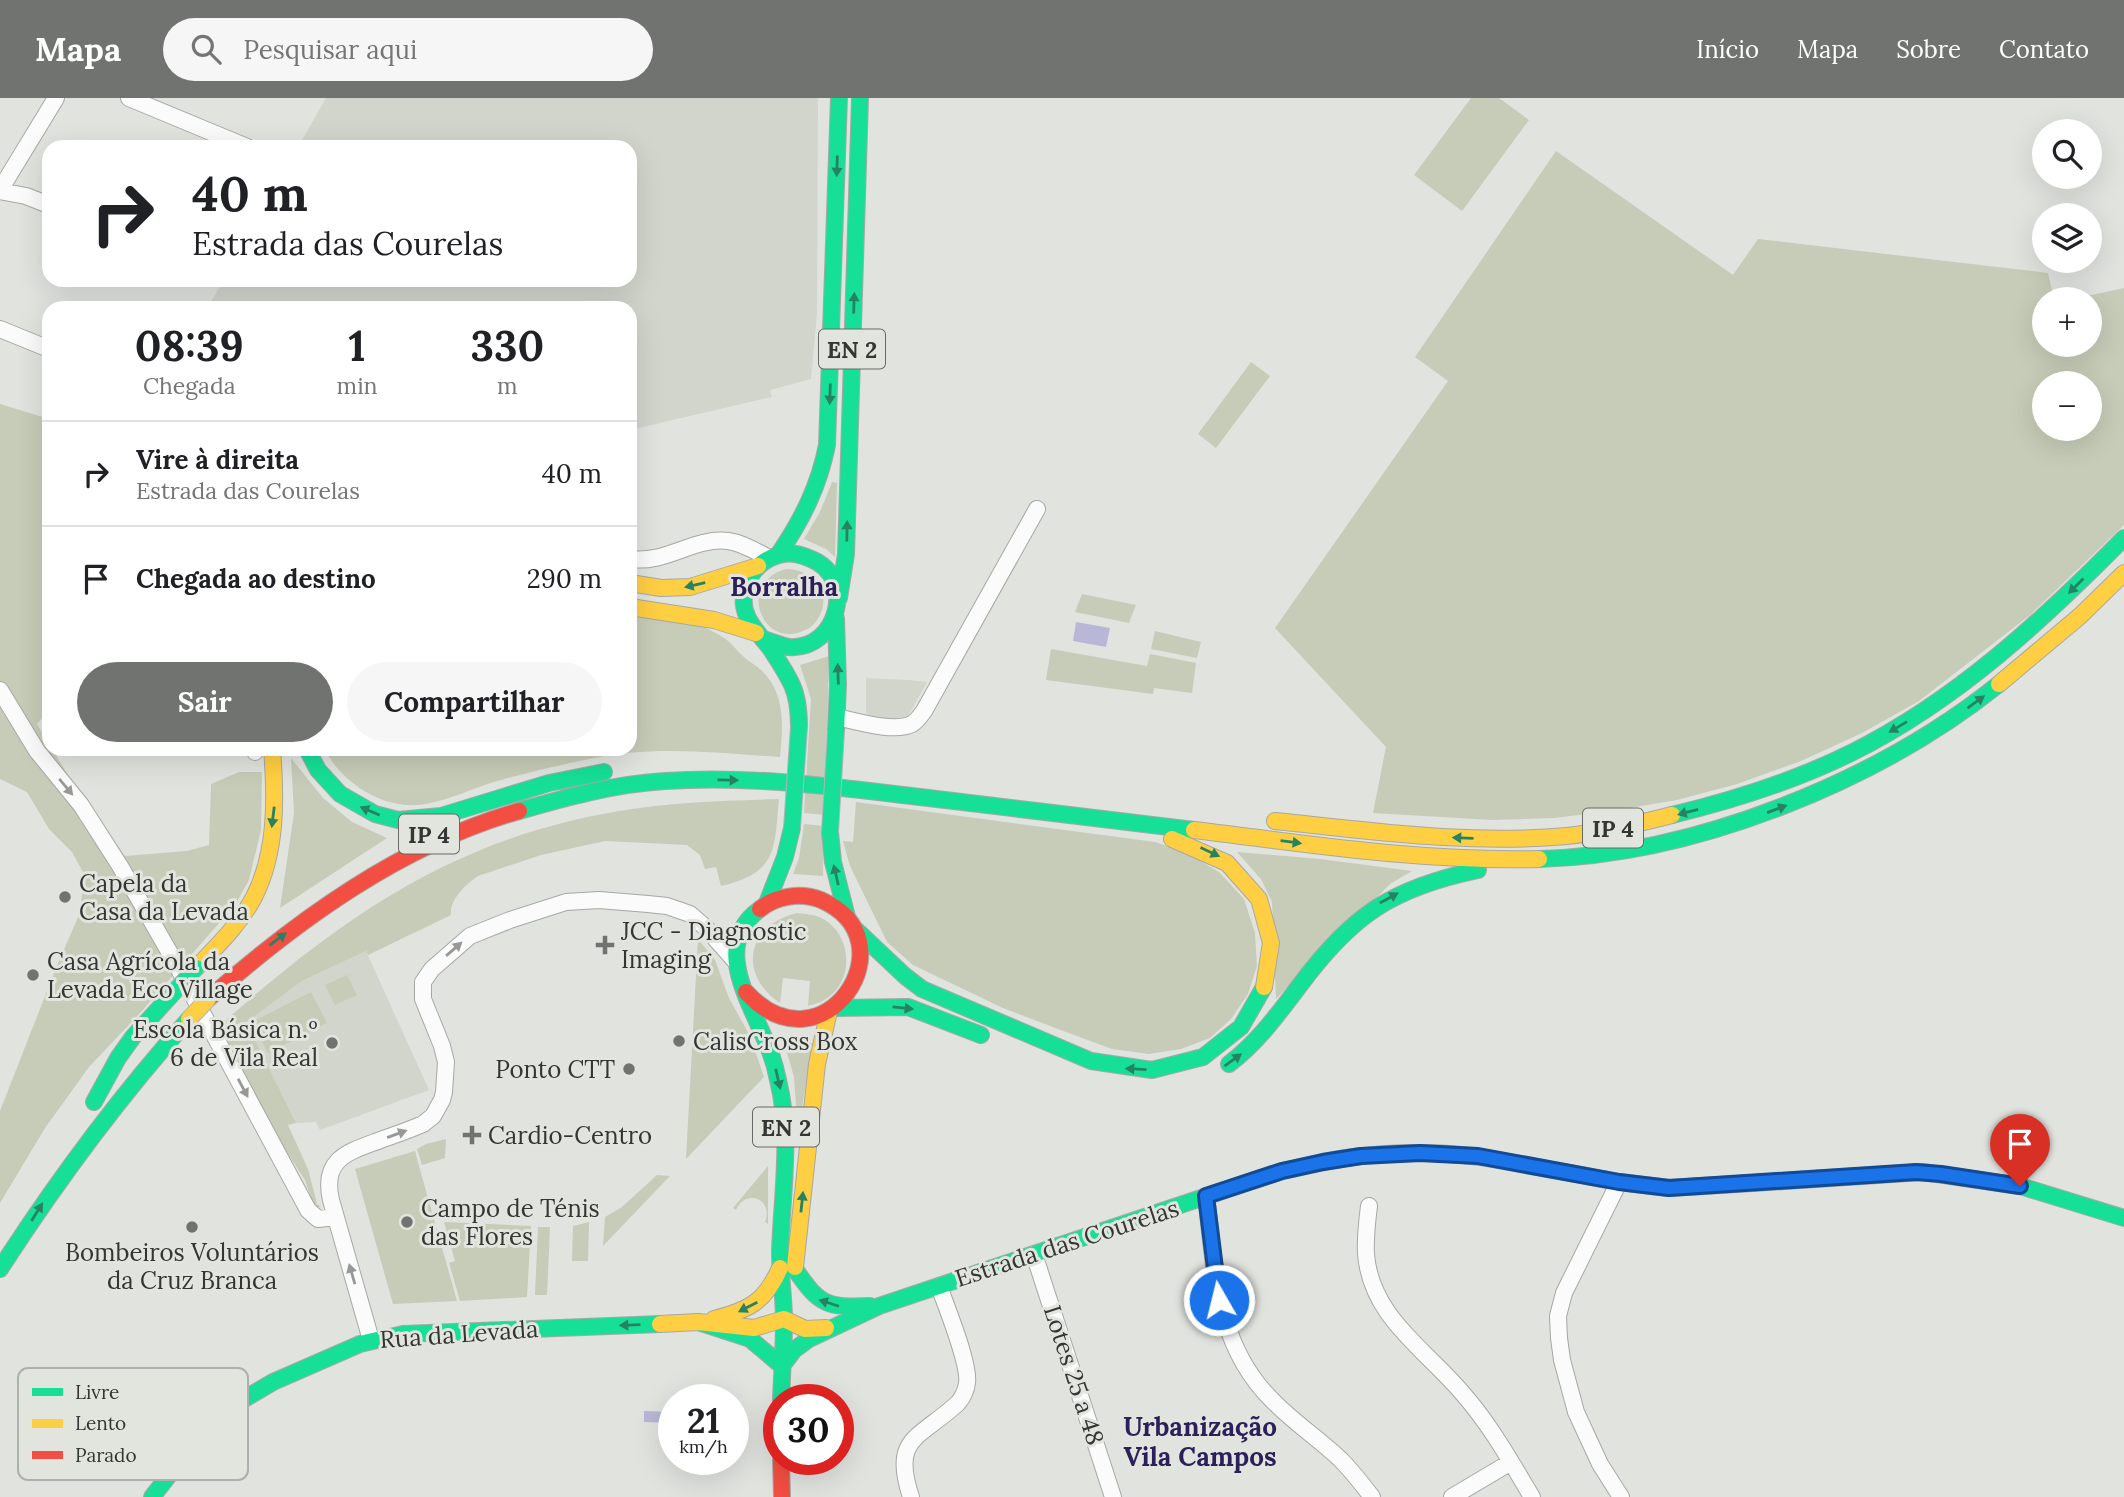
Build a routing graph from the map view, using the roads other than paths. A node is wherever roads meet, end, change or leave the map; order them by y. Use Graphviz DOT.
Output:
graph roads {
  1 [pos="56,98"];
  2 [pos="129,98"];
  3 [pos="839,98"];
  4 [pos="860,98"];
  5 [pos="230,140"];
  6 [pos="0,191"];
  7 [pos="42,202"];
  8 [pos="0,330"];
  9 [pos="42,346"];
  10 [pos="1037,509"];
  11 [pos="2124,538"];
  12 [pos="637,559"];
  13 [pos="768,560"];
  14 [pos="2124,573"];
  15 [pos="637,584"];
  16 [pos="839,598"];
  17 [pos="637,608"];
  18 [pos="835,618"];
  19 [pos="759,636"];
  20 [pos="0,690"];
  21 [pos="837,724"];
  22 [pos="272,756"];
  23 [pos="311,756"];
  24 [pos="747,764"];
  25 [pos="786,766"];
  26 [pos="696,767"];
  27 [pos="860,782"];
  28 [pos="989,789"];
  29 [pos="1043,796"];
  30 [pos="1260,819"];
  31 [pos="1543,859"];
  32 [pos="328,885"];
  33 [pos="766,903"];
  34 [pos="850,922"];
  35 [pos="224,961"];
  36 [pos="736,962"];
  37 [pos="198,976"];
  38 [pos="746,992"];
  39 [pos="181,1005"];
  40 [pos="832,1009"];
  41 [pos="993,1039"];
  42 [pos="1215,1072"];
  43 [pos="82,1118"];
  44 [pos="1619,1182"];
  45 [pos="1206,1196"];
  46 [pos="1369,1206"];
  47 [pos="336,1217"];
  48 [pos="2124,1217"];
  49 [pos="1034,1254"];
  50 [pos="0,1269"];
  51 [pos="788,1269"];
  52 [pos="939,1286"];
  53 [pos="879,1306"];
  54 [pos="784,1319"];
  55 [pos="698,1322"];
  56 [pos="832,1327"];
  57 [pos="371,1340"];
  58 [pos="782,1366"];
  59 [pos="782,1384"];
  60 [pos="248,1396"];
  61 [pos="1511,1462"];
  62 [pos="781,1475"];
  63 [pos="165,1480"];
  64 [pos="152,1497"];
  65 [pos="782,1497"];
  66 [pos="911,1497"];
  67 [pos="1113,1497"];
  68 [pos="1371,1497"];
  69 [pos="1452,1497"];
  70 [pos="1532,1497"];
  71 [pos="1621,1497"];
  1 -- 6 [label="street"];
  2 -- 5 [label="street"];
  3 -- 13 [label="main road, EN 2, one-way"];
  16 -- 4 [label="main road, EN 2, one-way"];
  6 -- 7 [label="street"];
  8 -- 9 [label="street"];
  10 -- 21 [label="street"];
  11 -- 30 [label="main road, IP 4, one-way"];
  12 -- 13 [label="street"];
  13 -- 15 [label="main road, one-way"];
  13 -- 16 [label="main road"];
  13 -- 19 [label="main road, EN 2"];
  31 -- 14 [label="main road, IP 4, one-way"];
  16 -- 18 [label="main road, EN 2"];
  17 -- 19 [label="main road"];
  18 -- 19 [label="main road"];
  21 -- 18 [label="main road, EN 2, one-way"];
  19 -- 33 [label="main road, EN 2, bridge"];
  20 -- 47 [label="street, one-way"];
  34 -- 21 [label="main road, EN 2, one-way, bridge"];
  22 -- 37 [label="main road, one-way"];
  26 -- 23 [label="main road, one-way"];
  24 -- 26 [label="main road, IP 4"];
  25 -- 27 [label="main road, IP 4"];
  26 -- 32 [label="main road, IP 4"];
  27 -- 31 [label="main road, IP 4, one-way"];
  27 -- 34 [label="main road, one-way"];
  39 -- 27 [label="main road, IP 4, one-way, bridge"];
  28 -- 29 [label="main road"];
  42 -- 31 [label="main road, one-way"];
  33 -- 34 [label="main road"];
  33 -- 36 [label="main road, EN 2"];
  34 -- 40 [label="main road, EN 2"];
  35 -- 37 [label="main road"];
  36 -- 38 [label="main road, EN 2"];
  47 -- 36 [label="street, one-way"];
  37 -- 39 [label="main road, bridge"];
  38 -- 40 [label="main road"];
  38 -- 51 [label="main road, EN 2, one-way"];
  39 -- 43 [label="main road"];
  50 -- 39 [label="main road, IP 4, one-way"];
  40 -- 41 [label="main road, one-way"];
  51 -- 40 [label="main road, EN 2, one-way"];
  44 -- 45 [label="main road, Estrada das Courelas"];
  44 -- 48 [label="main road, Estrada das Courelas"];
  44 -- 71 [label="street"];
  45 -- 49 [label="main road, Estrada das Courelas"];
  45 -- 68 [label="street"];
  46 -- 61 [label="street"];
  57 -- 47 [label="street, one-way"];
  49 -- 52 [label="main road, Estrada das Courelas"];
  49 -- 67 [label="street, Lotes 25 a 48"];
  53 -- 51 [label="main road, one-way"];
  51 -- 54 [label="main road, EN 2"];
  51 -- 55 [label="main road, one-way"];
  52 -- 53 [label="main road, Estrada das Courelas"];
  52 -- 66 [label="street"];
  53 -- 56 [label="main road"];
  54 -- 55 [label="main road"];
  54 -- 56 [label="main road"];
  54 -- 58 [label="main road, EN 2"];
  55 -- 57 [label="main road, Rua da Levada, one-way"];
  55 -- 58 [label="main road"];
  56 -- 58 [label="main road"];
  57 -- 60 [label="main road, Rua da Levada"];
  58 -- 59 [label="main road, EN 2"];
  61 -- 69 [label="street"];
  61 -- 70 [label="street"];
  62 -- 65 [label="main road"];
  63 -- 64 [label="main road, Rua da Levada"];
}
